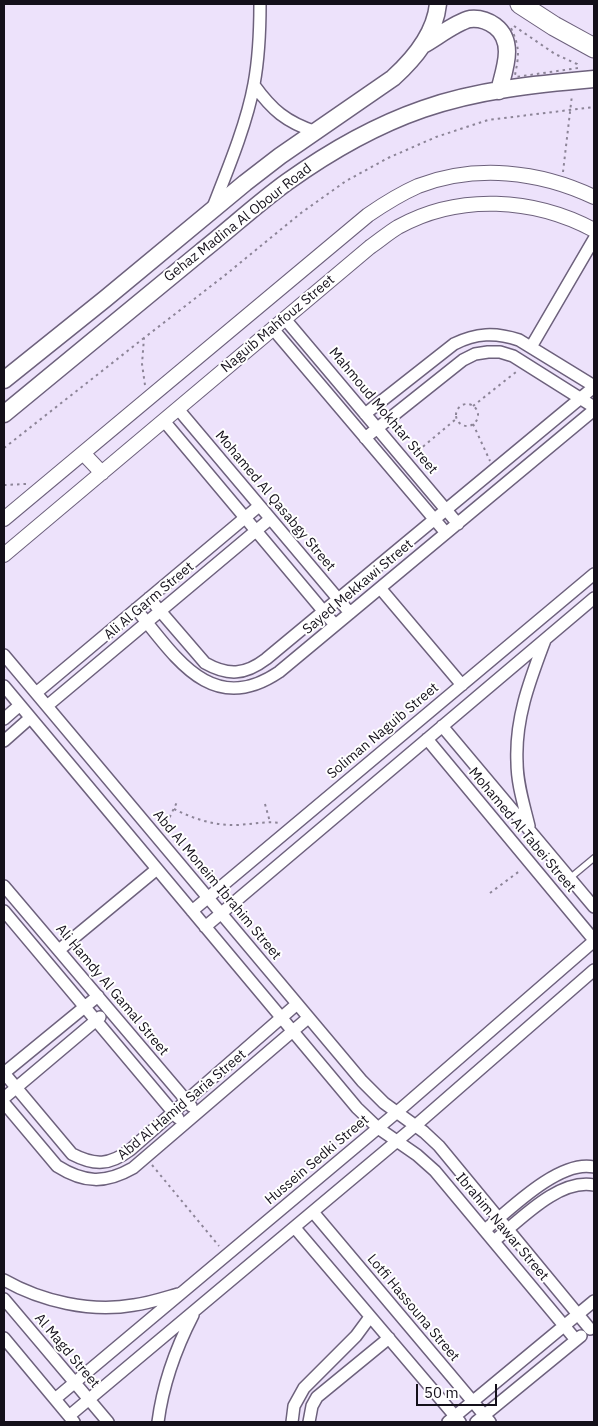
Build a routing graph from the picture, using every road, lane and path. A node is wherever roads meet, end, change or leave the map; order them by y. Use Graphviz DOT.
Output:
graph roads {
  1 [pos="260,4"];
  2 [pos="438,4"];
  3 [pos="520,4"];
  4 [pos="423,46"];
  5 [pos="594,48"];
  6 [pos="575,75"];
  7 [pos="594,79"];
  8 [pos="254,85"];
  9 [pos="499,91"];
  10 [pos="594,107"];
  11 [pos="571,108"];
  12 [pos="316,132"];
  13 [pos="561,184"];
  14 [pos="594,197"];
  15 [pos="212,211"];
  16 [pos="594,230"];
  17 [pos="594,239"];
  18 [pos="105,299"];
  19 [pos="120,318"];
  20 [pos="285,319"];
  21 [pos="273,329"];
  22 [pos="144,338"];
  23 [pos="531,347"];
  24 [pos="525,363"];
  25 [pos="4,380"];
  26 [pos="594,387"];
  27 [pos="580,398"];
  28 [pos="147,399"];
  29 [pos="473,406"];
  30 [pos="594,408"];
  31 [pos="178,409"];
  32 [pos="4,414"];
  33 [pos="365,414"];
  34 [pos="456,419"];
  35 [pos="164,421"];
  36 [pos="473,424"];
  37 [pos="377,428"];
  38 [pos="365,438"];
  39 [pos="4,448"];
  40 [pos="83,453"];
  41 [pos="510,456"];
  42 [pos="406,462"];
  43 [pos="494,470"];
  44 [pos="522,470"];
  45 [pos="102,472"];
  46 [pos="46,483"];
  47 [pos="4,485"];
  48 [pos="472,488"];
  49 [pos="484,501"];
  50 [pos="259,506"];
  51 [pos="446,510"];
  52 [pos="245,517"];
  53 [pos="4,518"];
  54 [pos="270,519"];
  55 [pos="435,519"];
  56 [pos="458,524"];
  57 [pos="256,530"];
  58 [pos="446,533"];
  59 [pos="409,540"];
  60 [pos="421,554"];
  61 [pos="4,556"];
  62 [pos="594,574"];
  63 [pos="380,588"];
  64 [pos="149,598"];
  65 [pos="594,598"];
  66 [pos="338,599"];
  67 [pos="136,609"];
  68 [pos="160,611"];
  69 [pos="324,611"];
  70 [pos="350,613"];
  71 [pos="147,622"];
  72 [pos="335,625"];
  73 [pos="546,639"];
  74 [pos="4,655"];
  75 [pos="462,685"];
  76 [pos="4,686"];
  77 [pos="36,693"];
  78 [pos="20,705"];
  79 [pos="46,706"];
  80 [pos="30,718"];
  81 [pos="4,719"];
  82 [pos="442,726"];
  83 [pos="405,732"];
  84 [pos="427,739"];
  85 [pos="4,741"];
  86 [pos="418,747"];
  87 [pos="177,802"];
  88 [pos="265,804"];
  89 [pos="174,809"];
  90 [pos="270,822"];
  91 [pos="293,827"];
  92 [pos="530,830"];
  93 [pos="159,840"];
  94 [pos="594,858"];
  95 [pos="530,863"];
  96 [pos="157,869"];
  97 [pos="570,878"];
  98 [pos="4,888"];
  99 [pos="490,893"];
  100 [pos="208,898"];
  101 [pos="17,902"];
  102 [pos="594,907"];
  103 [pos="192,911"];
  104 [pos="4,912"];
  105 [pos="221,913"];
  106 [pos="205,927"];
  107 [pos="594,941"];
  108 [pos="58,950"];
  109 [pos="594,970"];
  110 [pos="98,996"];
  111 [pos="297,1004"];
  112 [pos="85,1007"];
  113 [pos="109,1010"];
  114 [pos="282,1018"];
  115 [pos="308,1018"];
  116 [pos="96,1021"];
  117 [pos="293,1031"];
  118 [pos="4,1073"];
  119 [pos="16,1088"];
  120 [pos="4,1098"];
  121 [pos="186,1100"];
  122 [pos="4,1103"];
  123 [pos="173,1112"];
  124 [pos="197,1113"];
  125 [pos="396,1113"];
  126 [pos="183,1125"];
  127 [pos="416,1126"];
  128 [pos="378,1128"];
  129 [pos="396,1142"];
  130 [pos="146,1158"];
  131 [pos="594,1167"];
  132 [pos="594,1185"];
  133 [pos="313,1212"];
  134 [pos="499,1219"];
  135 [pos="295,1228"];
  136 [pos="485,1230"];
  137 [pos="508,1230"];
  138 [pos="494,1241"];
  139 [pos="227,1255"];
  140 [pos="4,1280"];
  141 [pos="182,1293"];
  142 [pos="4,1299"];
  143 [pos="594,1301"];
  144 [pos="195,1311"];
  145 [pos="578,1315"];
  146 [pos="370,1317"];
  147 [pos="565,1326"];
  148 [pos="592,1327"];
  149 [pos="4,1338"];
  150 [pos="389,1338"];
  151 [pos="576,1340"];
  152 [pos="75,1383"];
  153 [pos="55,1400"];
  154 [pos="88,1400"];
  155 [pos="472,1402"];
  156 [pos="72,1419"];
  157 [pos="454,1420"];
  158 [pos="483,1420"];
  159 [pos="108,1422"];
  160 [pos="158,1422"];
  161 [pos="292,1422"];
  162 [pos="309,1422"];
  1 -- 8 [label="street"];
  2 -- 4 [label="main road, Gehaz Madina Al Obour Road"];
  3 -- 5 [label="highway"];
  4 -- 9 [label="main road"];
  4 -- 12 [label="main road, Gehaz Madina Al Obour Road"];
  6 -- 6 [label="path"];
  6 -- 7 [label="main road, Gehaz Madina Al Obour Road"];
  6 -- 9 [label="main road, Gehaz Madina Al Obour Road"];
  6 -- 11 [label="path"];
  8 -- 12 [label="street"];
  8 -- 15 [label="street"];
  9 -- 19 [label="main road, Gehaz Madina Al Obour Road"];
  10 -- 11 [label="path"];
  11 -- 13 [label="path"];
  11 -- 22 [label="path"];
  12 -- 15 [label="main road, Gehaz Madina Al Obour Road"];
  13 -- 14 [label="street, Naguib Mahfouz Street"];
  13 -- 28 [label="street, Naguib Mahfouz Street"];
  15 -- 18 [label="main road, Gehaz Madina Al Obour Road"];
  16 -- 20 [label="street, Naguib Mahfouz Street"];
  17 -- 23 [label="street"];
  18 -- 19 [label="main road"];
  18 -- 25 [label="main road, Gehaz Madina Al Obour Road"];
  19 -- 32 [label="main road, Gehaz Madina Al Obour Road"];
  20 -- 21 [label="street, Naguib Mahfouz Street"];
  20 -- 33 [label="street, Mahmoud Mokhtar Street"];
  21 -- 31 [label="street, Naguib Mahfouz Street"];
  21 -- 38 [label="street"];
  22 -- 28 [label="path"];
  22 -- 39 [label="path"];
  23 -- 26 [label="street"];
  23 -- 33 [label="street"];
  24 -- 27 [label="street"];
  24 -- 29 [label="path"];
  24 -- 37 [label="street"];
  26 -- 27 [label="street, Sayed Mekkawi Street"];
  27 -- 30 [label="street"];
  27 -- 41 [label="street, Sayed Mekkawi Street"];
  28 -- 40 [label="street, Naguib Mahfouz Street"];
  29 -- 34 [label="path"];
  29 -- 36 [label="path"];
  30 -- 44 [label="street, Sayed Mekkawi Street"];
  31 -- 35 [label="street, Naguib Mahfouz Street"];
  31 -- 50 [label="street, Mohamed Al Qasabgy Street"];
  33 -- 37 [label="street, Mahmoud Mokhtar Street"];
  34 -- 36 [label="path"];
  34 -- 42 [label="path"];
  35 -- 45 [label="street, Naguib Mahfouz Street"];
  35 -- 52 [label="street"];
  36 -- 43 [label="path"];
  37 -- 38 [label="street"];
  37 -- 42 [label="street, Mahmoud Mokhtar Street"];
  38 -- 55 [label="street"];
  40 -- 45 [label="street"];
  40 -- 46 [label="street, Naguib Mahfouz Street"];
  41 -- 43 [label="street, Sayed Mekkawi Street"];
  41 -- 44 [label="street"];
  42 -- 51 [label="street, Mahmoud Mokhtar Street"];
  43 -- 48 [label="street, Sayed Mekkawi Street"];
  44 -- 49 [label="street, Sayed Mekkawi Street"];
  45 -- 61 [label="street, Naguib Mahfouz Street"];
  46 -- 47 [label="path"];
  46 -- 53 [label="street, Naguib Mahfouz Street"];
  48 -- 49 [label="street"];
  48 -- 51 [label="street, Sayed Mekkawi Street"];
  49 -- 56 [label="street, Sayed Mekkawi Street"];
  50 -- 52 [label="street, Ali Al Garm Street"];
  50 -- 54 [label="street, Mohamed Al Qasabgy Street"];
  51 -- 55 [label="street, Sayed Mekkawi Street"];
  51 -- 56 [label="street, Mahmoud Mokhtar Street"];
  52 -- 57 [label="street"];
  52 -- 64 [label="street, Ali Al Garm Street"];
  54 -- 57 [label="street, Ali Al Garm Street"];
  54 -- 66 [label="street, Mohamed Al Qasabgy Street"];
  55 -- 58 [label="street"];
  55 -- 59 [label="street, Sayed Mekkawi Street"];
  56 -- 58 [label="street, Sayed Mekkawi Street"];
  57 -- 68 [label="street, Ali Al Garm Street"];
  57 -- 69 [label="street"];
  58 -- 60 [label="street, Sayed Mekkawi Street"];
  59 -- 60 [label="street"];
  59 -- 66 [label="street, Sayed Mekkawi Street"];
  60 -- 63 [label="street, Sayed Mekkawi Street"];
  62 -- 75 [label="street, Soliman Naguib Street"];
  63 -- 70 [label="street, Sayed Mekkawi Street"];
  63 -- 75 [label="street"];
  64 -- 67 [label="street, Ali Al Garm Street"];
  64 -- 68 [label="street, Sayed Mekkawi Street"];
  65 -- 73 [label="street"];
  66 -- 69 [label="street, Sayed Mekkawi Street"];
  66 -- 70 [label="street, Mohamed Al Qasabgy Street"];
  67 -- 71 [label="street, Sayed Mekkawi Street"];
  67 -- 77 [label="street, Ali Al Garm Street"];
  68 -- 69 [label="street, Sayed Mekkawi Street"];
  68 -- 71 [label="street, Ali Al Garm Street"];
  69 -- 72 [label="street"];
  70 -- 72 [label="street, Sayed Mekkawi Street"];
  71 -- 72 [label="street, Sayed Mekkawi Street"];
  71 -- 79 [label="street, Ali Al Garm Street"];
  73 -- 82 [label="street"];
  73 -- 92 [label="street"];
  74 -- 77 [label="street, Abd Al Moneim Ibrahim Street"];
  75 -- 83 [label="street, Soliman Naguib Street"];
  76 -- 78 [label="street"];
  77 -- 79 [label="street, Abd Al Moneim Ibrahim Street"];
  78 -- 80 [label="street"];
  78 -- 81 [label="street"];
  79 -- 93 [label="street, Abd Al Moneim Ibrahim Street"];
  80 -- 85 [label="street"];
  80 -- 96 [label="street"];
  82 -- 84 [label="street"];
  82 -- 92 [label="street, Mohamed Al Tabei Street"];
  83 -- 86 [label="street"];
  83 -- 91 [label="street, Soliman Naguib Street"];
  84 -- 86 [label="street"];
  84 -- 95 [label="street, Mohamed Al Tabei Street"];
  86 -- 105 [label="street"];
  87 -- 89 [label="path"];
  88 -- 90 [label="path"];
  89 -- 90 [label="path"];
  89 -- 93 [label="path"];
  90 -- 91 [label="path"];
  91 -- 100 [label="street, Soliman Naguib Street"];
  92 -- 97 [label="street, Mohamed Al Tabei Street"];
  93 -- 100 [label="street, Abd Al Moneim Ibrahim Street"];
  94 -- 97 [label="lane"];
  95 -- 99 [label="path"];
  95 -- 107 [label="street, Mohamed Al Tabei Street"];
  96 -- 103 [label="street"];
  96 -- 108 [label="street"];
  97 -- 102 [label="street, Mohamed Al Tabei Street"];
  98 -- 101 [label="street, Ali Hamdy Al Gamal Street"];
  100 -- 103 [label="street, Soliman Naguib Street"];
  100 -- 105 [label="street, Abd Al Moneim Ibrahim Street"];
  101 -- 104 [label="street"];
  101 -- 108 [label="street, Ali Hamdy Al Gamal Street"];
  103 -- 106 [label="street"];
  104 -- 112 [label="street"];
  105 -- 106 [label="street"];
  105 -- 111 [label="street, Abd Al Moneim Ibrahim Street"];
  106 -- 114 [label="street"];
  107 -- 125 [label="street, Hussein Sedki Street"];
  108 -- 110 [label="street, Ali Hamdy Al Gamal Street"];
  109 -- 127 [label="street"];
  110 -- 112 [label="street"];
  110 -- 113 [label="street, Ali Hamdy Al Gamal Street"];
  111 -- 114 [label="street, Abd Al Hamid Saria Street"];
  111 -- 115 [label="street, Abd Al Moneim Ibrahim Street"];
  112 -- 116 [label="street"];
  112 -- 118 [label="street"];
  113 -- 116 [label="street"];
  113 -- 121 [label="street, Ali Hamdy Al Gamal Street"];
  114 -- 117 [label="street"];
  114 -- 121 [label="street, Abd Al Hamid Saria Street"];
  115 -- 117 [label="street, Abd Al Hamid Saria Street"];
  115 -- 125 [label="street, Abd Al Moneim Ibrahim Street"];
  116 -- 119 [label="street"];
  116 -- 123 [label="street"];
  117 -- 124 [label="street, Abd Al Hamid Saria Street"];
  117 -- 128 [label="street"];
  118 -- 119 [label="street, Abd Al Hamid Saria Street"];
  119 -- 120 [label="street"];
  119 -- 123 [label="street, Abd Al Hamid Saria Street"];
  121 -- 123 [label="street, Abd Al Hamid Saria Street"];
  121 -- 124 [label="street, Ali Hamdy Al Gamal Street"];
  122 -- 130 [label="street, Abd Al Hamid Saria Street"];
  123 -- 126 [label="street"];
  124 -- 126 [label="street, Abd Al Hamid Saria Street"];
  125 -- 127 [label="street, Abd Al Moneim Ibrahim Street"];
  125 -- 128 [label="street, Hussein Sedki Street"];
  126 -- 130 [label="street, Abd Al Hamid Saria Street"];
  127 -- 129 [label="street"];
  127 -- 134 [label="street, Ibrahim Nawar Street"];
  128 -- 129 [label="street"];
  128 -- 139 [label="street, Hussein Sedki Street"];
  129 -- 133 [label="street"];
  129 -- 136 [label="street, Ibrahim Nawar Street"];
  130 -- 139 [label="path"];
  131 -- 134 [label="street"];
  132 -- 137 [label="street"];
  133 -- 135 [label="street"];
  133 -- 155 [label="street, Lotfi Hassouna Street"];
  134 -- 136 [label="street"];
  134 -- 137 [label="street, Ibrahim Nawar Street"];
  135 -- 144 [label="street"];
  135 -- 146 [label="street"];
  136 -- 138 [label="street, Ibrahim Nawar Street"];
  137 -- 138 [label="street"];
  137 -- 145 [label="street, Ibrahim Nawar Street"];
  138 -- 147 [label="street, Ibrahim Nawar Street"];
  139 -- 141 [label="street, Hussein Sedki Street"];
  140 -- 141 [label="street"];
  141 -- 152 [label="street, Hussein Sedki Street"];
  142 -- 152 [label="street, Al Magd Street"];
  143 -- 145 [label="street"];
  144 -- 154 [label="street"];
  144 -- 160 [label="street"];
  145 -- 147 [label="street"];
  145 -- 148 [label="street, Ibrahim Nawar Street"];
  146 -- 150 [label="street"];
  146 -- 161 [label="street"];
  147 -- 151 [label="street, Ibrahim Nawar Street"];
  147 -- 155 [label="street"];
  148 -- 151 [label="street"];
  149 -- 153 [label="street"];
  150 -- 157 [label="street"];
  150 -- 162 [label="street"];
  151 -- 158 [label="street"];
  152 -- 153 [label="street, Hussein Sedki Street"];
  152 -- 154 [label="street, Al Magd Street"];
  153 -- 156 [label="street"];
  154 -- 156 [label="street"];
  154 -- 159 [label="street, Al Magd Street"];
  155 -- 157 [label="street"];
  155 -- 158 [label="street, Lotfi Hassouna Street"];
}
